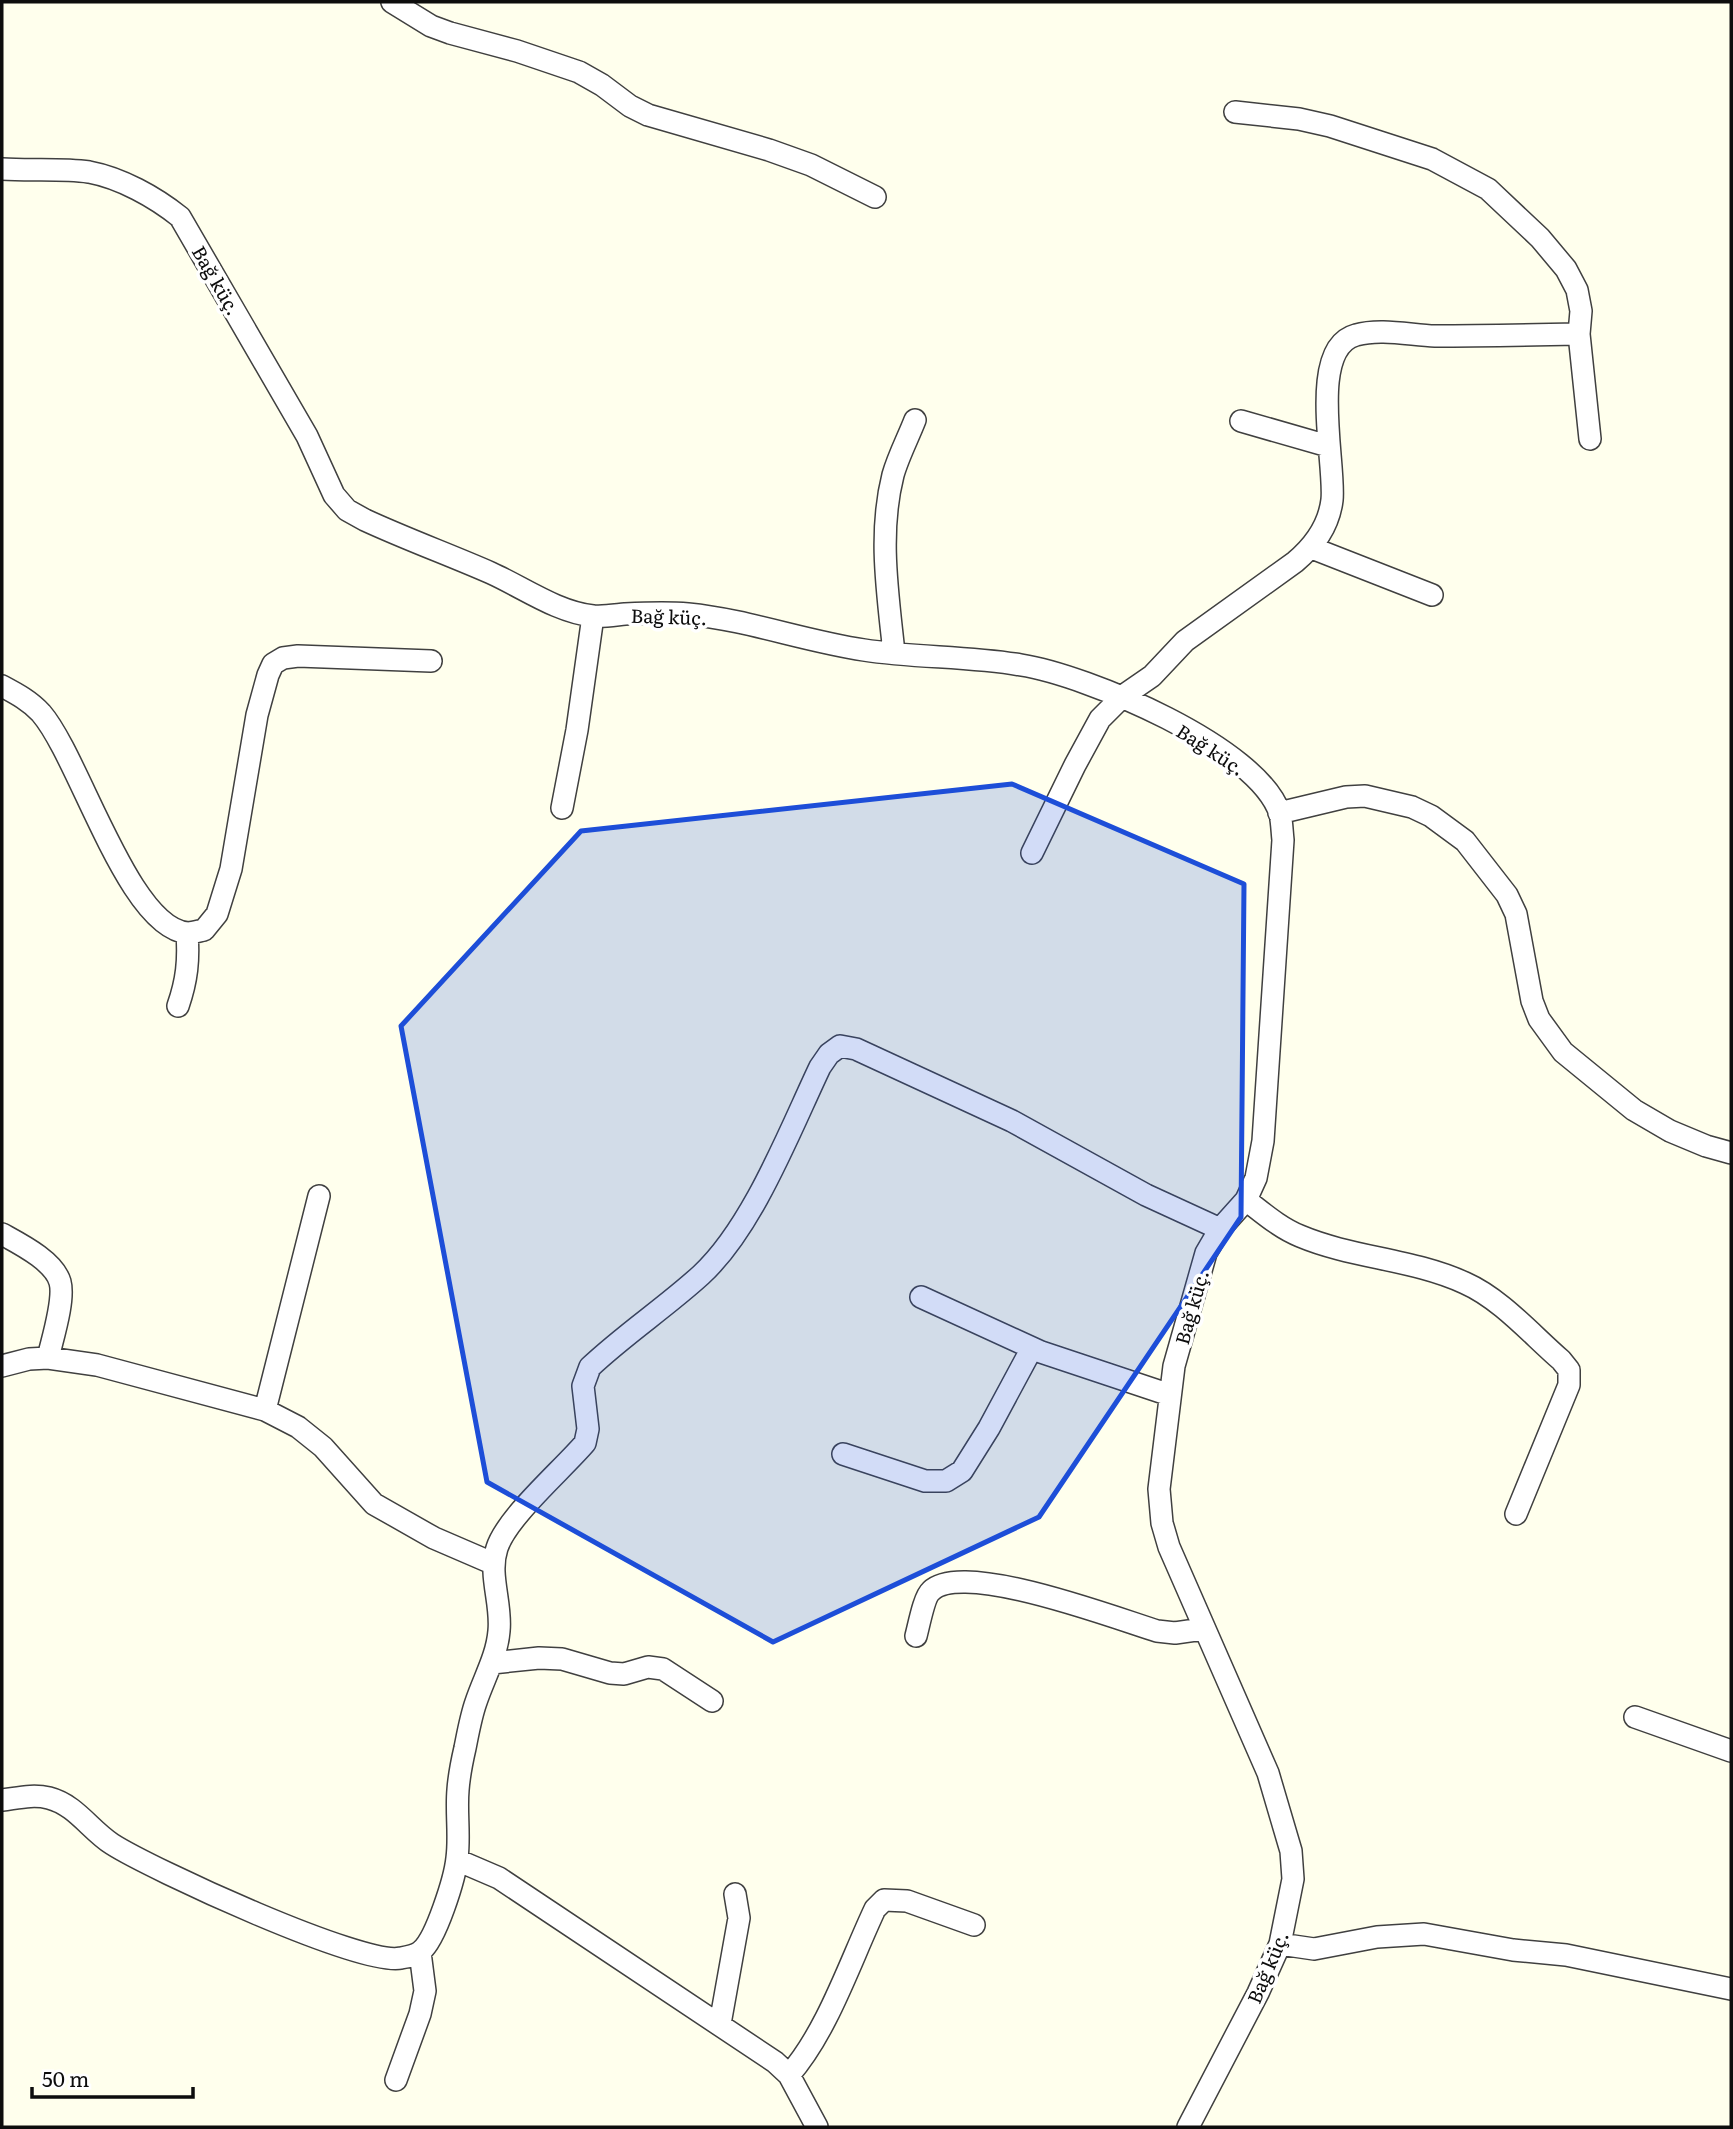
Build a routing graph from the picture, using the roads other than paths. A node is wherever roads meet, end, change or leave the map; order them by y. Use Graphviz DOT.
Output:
graph roads {
  1 [pos="392,2"];
  2 [pos="1235,112"];
  3 [pos="2,169"];
  4 [pos="875,197"];
  5 [pos="1579,334"];
  6 [pos="915,420"];
  7 [pos="1241,421"];
  8 [pos="1590,439"];
  9 [pos="1328,446"];
  10 [pos="1312,548"];
  11 [pos="1432,595"];
  12 [pos="593,616"];
  13 [pos="894,653"];
  14 [pos="431,661"];
  15 [pos="2,686"];
  16 [pos="1123,696"];
  17 [pos="562,808"];
  18 [pos="1279,813"];
  19 [pos="1032,853"];
  20 [pos="187,933"];
  21 [pos="178,1006"];
  22 [pos="1731,1153"];
  23 [pos="319,1196"];
  24 [pos="1246,1200"];
  25 [pos="1220,1229"];
  26 [pos="2,1234"];
  27 [pos="921,1297"];
  28 [pos="1032,1348"];
  29 [pos="48,1358"];
  30 [pos="2,1366"];
  31 [pos="1170,1395"];
  32 [pos="265,1410"];
  33 [pos="843,1454"];
  34 [pos="1516,1514"];
  35 [pos="492,1563"];
  36 [pos="1203,1629"];
  37 [pos="916,1636"];
  38 [pos="492,1663"];
  39 [pos="712,1701"];
  40 [pos="1634,1717"];
  41 [pos="1731,1751"];
  42 [pos="2,1800"];
  43 [pos="457,1860"];
  44 [pos="735,1894"];
  45 [pos="974,1925"];
  46 [pos="1280,1944"];
  47 [pos="420,1952"];
  48 [pos="1731,1989"];
  49 [pos="720,2024"];
  50 [pos="789,2075"];
  51 [pos="396,2080"];
  52 [pos="817,2127"];
  53 [pos="1188,2127"];
  1 -- 4 [label="street"];
  2 -- 5 [label="street"];
  3 -- 12 [label="street, Bağ küç."];
  5 -- 8 [label="street"];
  5 -- 9 [label="street"];
  6 -- 13 [label="street"];
  7 -- 9 [label="street"];
  9 -- 10 [label="street"];
  10 -- 11 [label="street"];
  10 -- 16 [label="street"];
  12 -- 13 [label="street, Bağ küç."];
  12 -- 17 [label="street"];
  13 -- 16 [label="street, Bağ küç."];
  14 -- 20 [label="street"];
  15 -- 20 [label="street"];
  16 -- 18 [label="street, Bağ küç."];
  16 -- 19 [label="street"];
  18 -- 22 [label="street"];
  18 -- 24 [label="street, Bağ küç."];
  20 -- 21 [label="street"];
  23 -- 32 [label="street"];
  24 -- 25 [label="street, Bağ küç."];
  24 -- 34 [label="street"];
  25 -- 31 [label="street, Bağ küç."];
  25 -- 35 [label="street"];
  26 -- 29 [label="street"];
  27 -- 28 [label="street"];
  28 -- 31 [label="street"];
  28 -- 33 [label="street"];
  29 -- 30 [label="street"];
  29 -- 32 [label="street"];
  31 -- 36 [label="street, Bağ küç."];
  32 -- 35 [label="street"];
  35 -- 38 [label="street"];
  36 -- 37 [label="street"];
  36 -- 46 [label="street, Bağ küç."];
  38 -- 39 [label="street"];
  38 -- 43 [label="street"];
  40 -- 41 [label="street"];
  42 -- 47 [label="street"];
  43 -- 47 [label="street"];
  43 -- 49 [label="street"];
  44 -- 49 [label="street"];
  45 -- 50 [label="street"];
  46 -- 48 [label="street"];
  46 -- 53 [label="street, Bağ küç."];
  47 -- 51 [label="street"];
  49 -- 50 [label="street"];
  50 -- 52 [label="street"];
}
